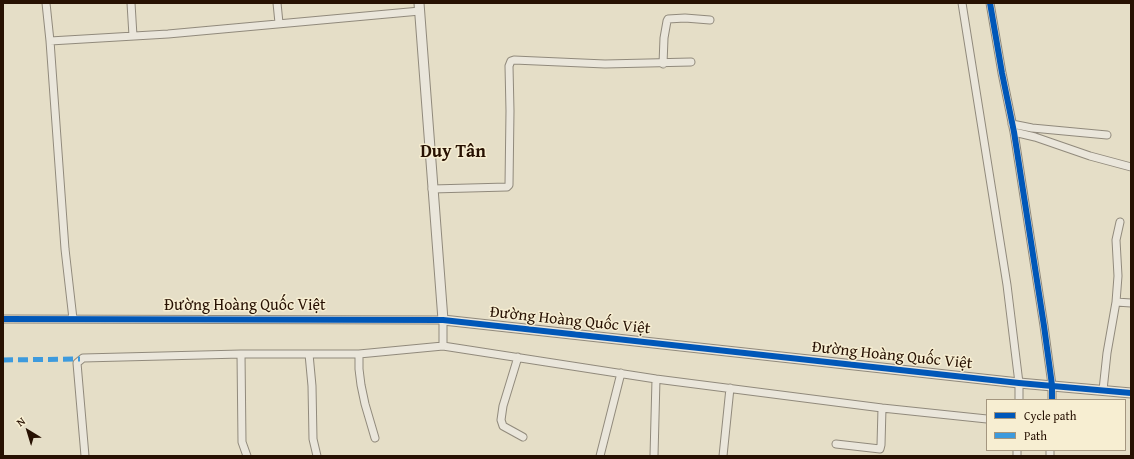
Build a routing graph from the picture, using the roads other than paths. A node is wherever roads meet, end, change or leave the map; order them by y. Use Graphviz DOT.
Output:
graph roads {
  1 [pos="46,3"];
  2 [pos="131,3"];
  3 [pos="277,3"];
  4 [pos="962,3"];
  5 [pos="990,3"];
  6 [pos="419,7"];
  7 [pos="710,20"];
  8 [pos="279,23"];
  9 [pos="133,36"];
  10 [pos="50,41"];
  11 [pos="691,62"];
  12 [pos="663,64"];
  13 [pos="1012,124"];
  14 [pos="1014,132"];
  15 [pos="1107,135"];
  16 [pos="1131,167"];
  17 [pos="432,189"];
  18 [pos="1120,222"];
  19 [pos="1116,302"];
  20 [pos="1131,303"];
  21 [pos="3,319"];
  22 [pos="73,319"];
  23 [pos="443,323"];
  24 [pos="443,343"];
  25 [pos="241,354"];
  26 [pos="309,354"];
  27 [pos="359,354"];
  28 [pos="518,357"];
  29 [pos="621,373"];
  30 [pos="656,379"];
  31 [pos="1019,383"];
  32 [pos="1052,386"];
  33 [pos="730,388"];
  34 [pos="1103,390"];
  35 [pos="1131,393"];
  36 [pos="1019,399"];
  37 [pos="1052,399"];
  38 [pos="882,408"];
  39 [pos="986,419"];
  40 [pos="523,437"];
  41 [pos="375,438"];
  42 [pos="836,444"];
  43 [pos="85,456"];
  44 [pos="247,456"];
  45 [pos="317,456"];
  46 [pos="600,456"];
  47 [pos="654,456"];
  48 [pos="723,456"];
  1 -- 10 [label="street"];
  2 -- 9 [label="street"];
  3 -- 8 [label="street"];
  4 -- 31 [label="street"];
  5 -- 13 [label="street"];
  6 -- 8 [label="street"];
  6 -- 17 [label="street"];
  7 -- 12 [label="street"];
  8 -- 9 [label="street"];
  9 -- 10 [label="street"];
  10 -- 22 [label="street"];
  11 -- 12 [label="street"];
  12 -- 17 [label="street"];
  13 -- 14 [label="street"];
  13 -- 15 [label="street"];
  14 -- 16 [label="street"];
  14 -- 32 [label="street"];
  17 -- 23 [label="street"];
  18 -- 19 [label="street"];
  19 -- 20 [label="street"];
  19 -- 34 [label="street"];
  21 -- 22 [label="street, Đường Hoàng Quốc Việt"];
  22 -- 23 [label="street, Đường Hoàng Quốc Việt"];
  23 -- 24 [label="street"];
  23 -- 31 [label="street, Đường Hoàng Quốc Việt"];
  24 -- 27 [label="street"];
  24 -- 28 [label="street"];
  25 -- 26 [label="street"];
  25 -- 43 [label="street"];
  25 -- 44 [label="street"];
  26 -- 27 [label="street"];
  26 -- 45 [label="street"];
  27 -- 41 [label="street"];
  28 -- 29 [label="street"];
  28 -- 40 [label="street"];
  29 -- 30 [label="street"];
  29 -- 46 [label="street"];
  30 -- 33 [label="street"];
  30 -- 47 [label="street"];
  31 -- 32 [label="street, Đường Hoàng Quốc Việt"];
  31 -- 36 [label="street"];
  32 -- 34 [label="street, Đường Hoàng Quốc Việt"];
  32 -- 37 [label="street"];
  33 -- 38 [label="street"];
  33 -- 48 [label="street"];
  34 -- 35 [label="street, Đường Hoàng Quốc Việt"];
  38 -- 39 [label="street"];
  38 -- 42 [label="street"];
}
